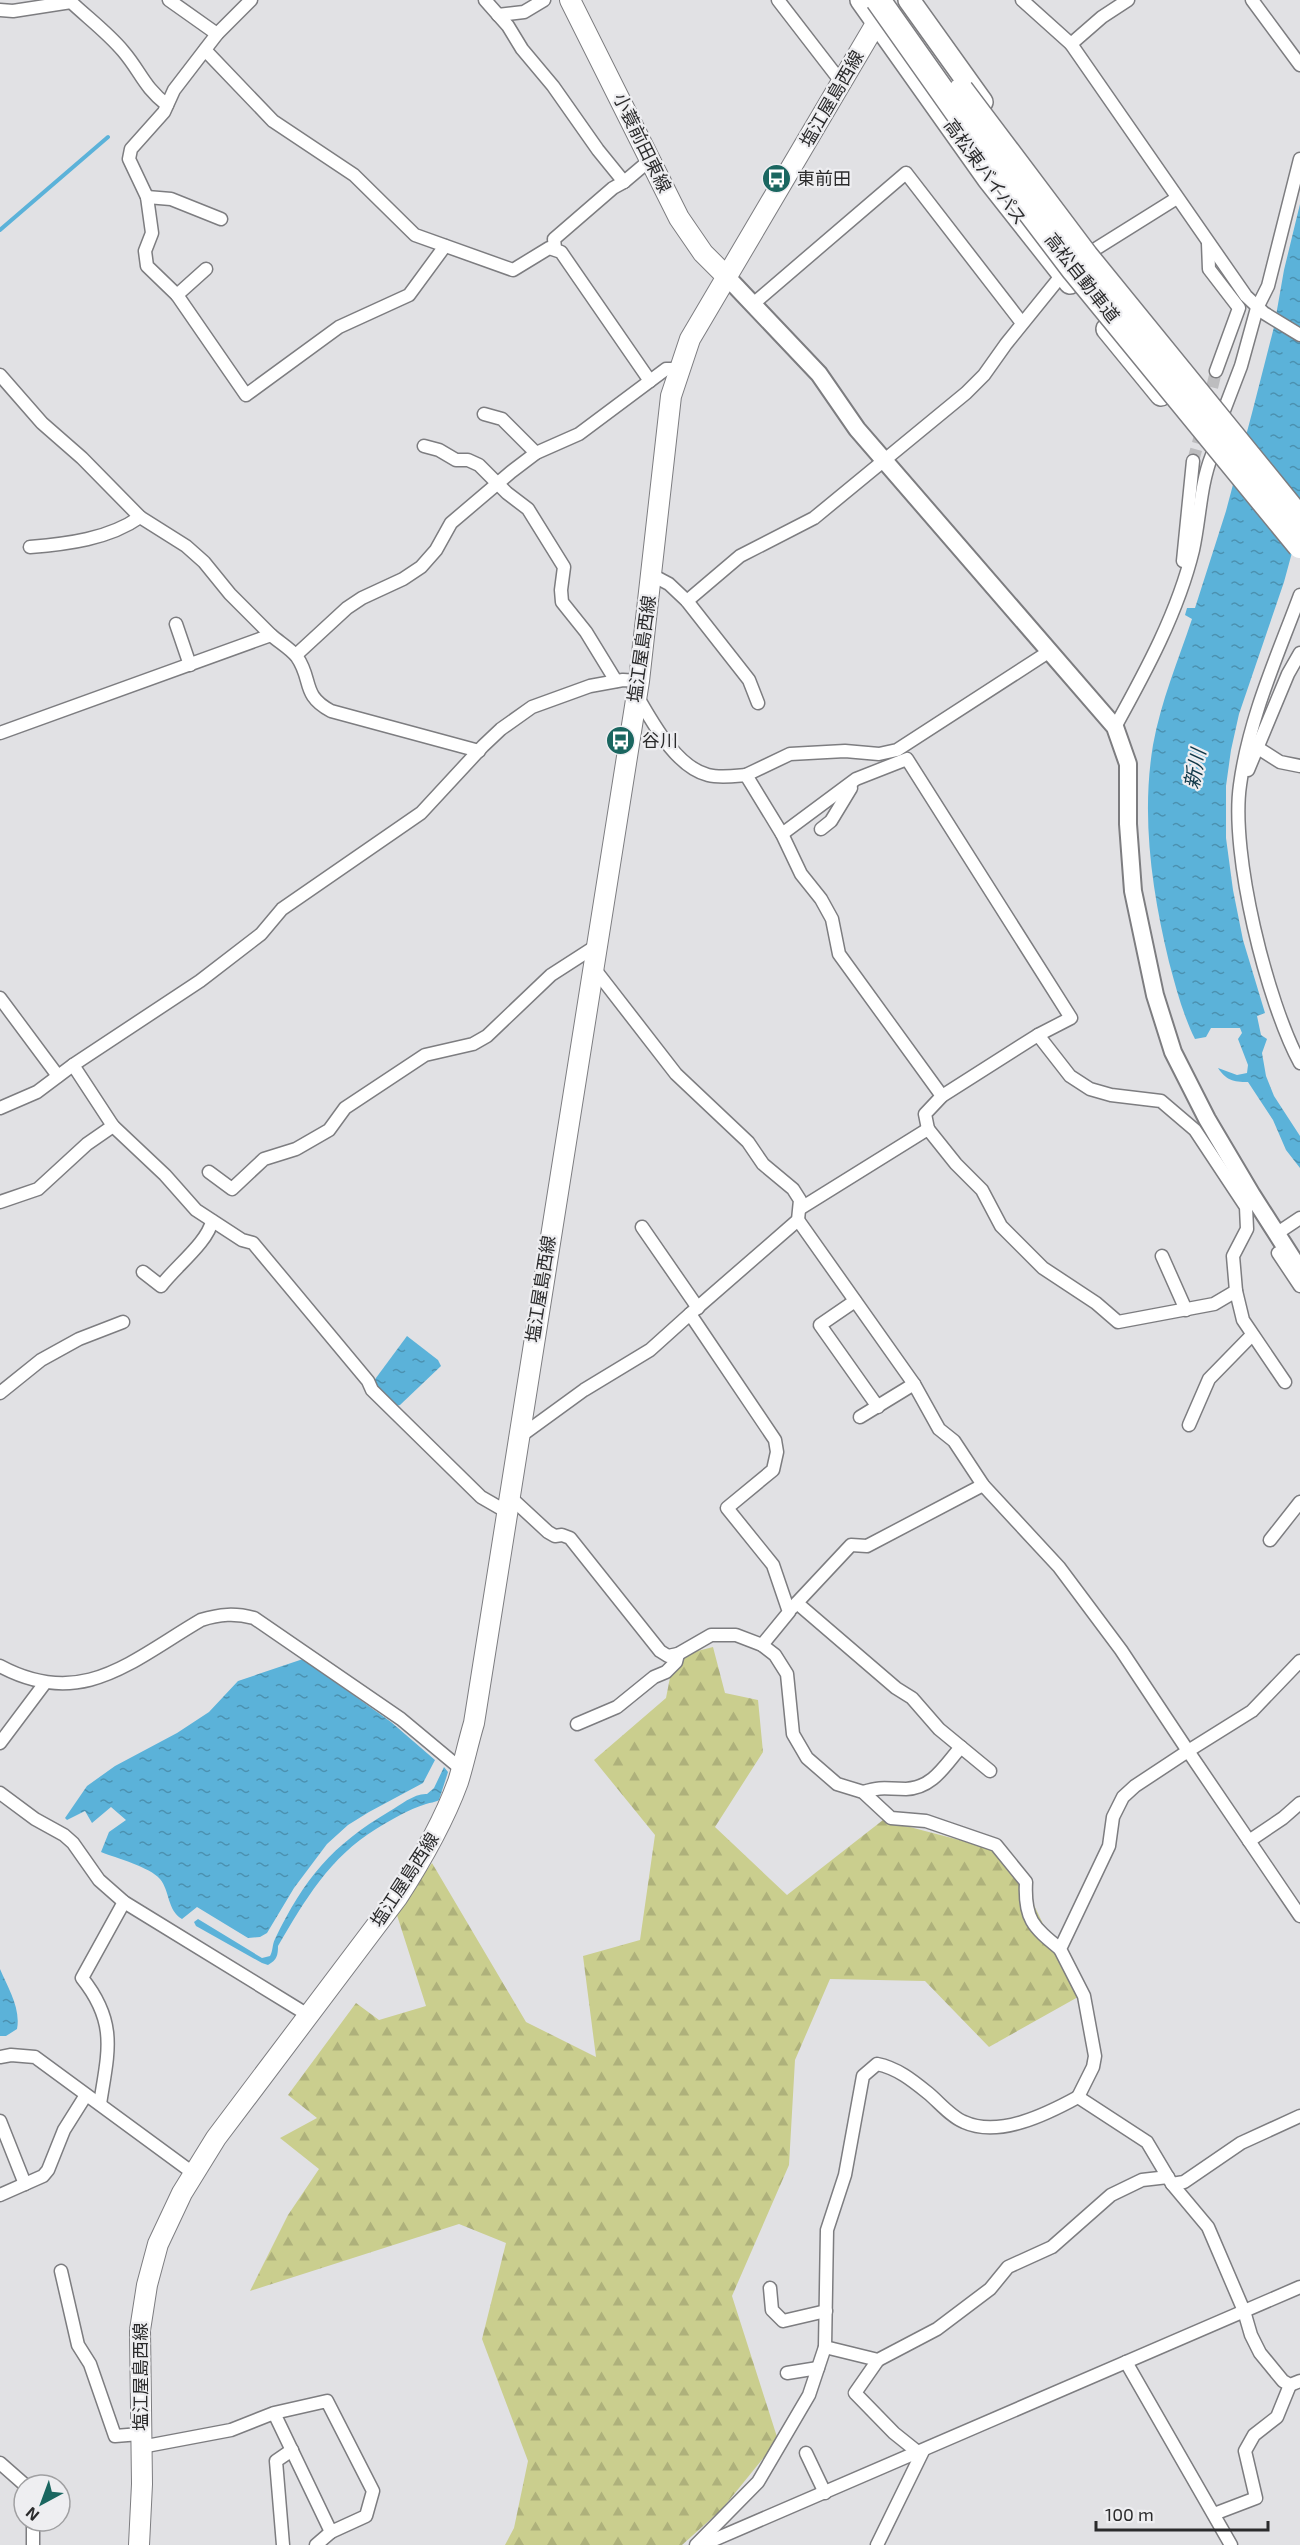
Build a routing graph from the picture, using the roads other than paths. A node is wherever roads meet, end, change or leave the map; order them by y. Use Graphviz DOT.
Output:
graph roads {
  1 [pos="169,0"];
  2 [pos="251,0"];
  3 [pos="485,0"];
  4 [pos="544,0"];
  5 [pos="570,0"];
  6 [pos="778,0"];
  7 [pos="861,0"];
  8 [pos="891,0"];
  9 [pos="897,0"];
  10 [pos="909,0"];
  11 [pos="1022,0"];
  12 [pos="1128,0"];
  13 [pos="1252,0"];
  14 [pos="0,10"];
  15 [pos="878,11"];
  16 [pos="498,15"];
  17 [pos="217,34"];
  18 [pos="1071,44"];
  19 [pos="205,50"];
  20 [pos="1300,65"];
  21 [pos="842,83"];
  22 [pos="167,105"];
  23 [pos="1300,159"];
  24 [pos="650,160"];
  25 [pos="624,182"];
  26 [pos="147,197"];
  27 [pos="1177,198"];
  28 [pos="221,219"];
  29 [pos="1208,242"];
  30 [pos="555,248"];
  31 [pos="1091,250"];
  32 [pos="442,252"];
  33 [pos="206,269"];
  34 [pos="1062,273"];
  35 [pos="727,277"];
  36 [pos="177,295"];
  37 [pos="753,304"];
  38 [pos="1261,310"];
  39 [pos="1022,323"];
  40 [pos="1300,335"];
  41 [pos="679,369"];
  42 [pos="1216,371"];
  43 [pos="0,375"];
  44 [pos="650,381"];
  45 [pos="484,414"];
  46 [pos="1227,418"];
  47 [pos="424,446"];
  48 [pos="536,453"];
  49 [pos="1208,459"];
  50 [pos="884,460"];
  51 [pos="497,484"];
  52 [pos="1300,504"];
  53 [pos="140,517"];
  54 [pos="1300,519"];
  55 [pos="30,547"];
  56 [pos="1299,555"];
  57 [pos="652,575"];
  58 [pos="1182,585"];
  59 [pos="1300,595"];
  60 [pos="687,601"];
  61 [pos="176,624"];
  62 [pos="271,635"];
  63 [pos="1050,651"];
  64 [pos="1300,653"];
  65 [pos="296,655"];
  66 [pos="190,665"];
  67 [pos="630,686"];
  68 [pos="758,703"];
  69 [pos="1115,727"];
  70 [pos="0,733"];
  71 [pos="1258,748"];
  72 [pos="897,750"];
  73 [pos="479,751"];
  74 [pos="1300,766"];
  75 [pos="746,775"];
  76 [pos="856,779"];
  77 [pos="1239,787"];
  78 [pos="821,829"];
  79 [pos="782,834"];
  80 [pos="596,946"];
  81 [pos="593,967"];
  82 [pos="0,998"];
  83 [pos="1038,1035"];
  84 [pos="1300,1063"];
  85 [pos="73,1065"];
  86 [pos="58,1076"];
  87 [pos="942,1096"];
  88 [pos="0,1107"];
  89 [pos="113,1126"];
  90 [pos="928,1129"];
  91 [pos="209,1172"];
  92 [pos="0,1202"];
  93 [pos="799,1214"];
  94 [pos="1300,1218"];
  95 [pos="212,1221"];
  96 [pos="642,1227"];
  97 [pos="1280,1231"];
  98 [pos="1278,1253"];
  99 [pos="1162,1256"];
  100 [pos="1300,1270"];
  101 [pos="143,1272"];
  102 [pos="1300,1286"];
  103 [pos="1236,1291"];
  104 [pos="855,1301"];
  105 [pos="1186,1310"];
  106 [pos="694,1311"];
  107 [pos="123,1322"];
  108 [pos="1252,1335"];
  109 [pos="1285,1382"];
  110 [pos="914,1384"];
  111 [pos="0,1393"];
  112 [pos="878,1407"];
  113 [pos="860,1417"];
  114 [pos="1189,1425"];
  115 [pos="518,1438"];
  116 [pos="983,1485"];
  117 [pos="1300,1502"];
  118 [pos="508,1504"];
  119 [pos="1270,1540"];
  120 [pos="793,1607"];
  121 [pos="762,1645"];
  122 [pos="678,1654"];
  123 [pos="1300,1661"];
  124 [pos="0,1666"];
  125 [pos="45,1683"];
  126 [pos="577,1724"];
  127 [pos="0,1743"];
  128 [pos="961,1746"];
  129 [pos="1188,1751"];
  130 [pos="461,1769"];
  131 [pos="990,1772"];
  132 [pos="863,1792"];
  133 [pos="0,1793"];
  134 [pos="1300,1803"];
  135 [pos="1249,1841"];
  136 [pos="124,1902"];
  137 [pos="1300,1916"];
  138 [pos="1060,1949"];
  139 [pos="308,2015"];
  140 [pos="0,2057"];
  141 [pos="86,2095"];
  142 [pos="1078,2097"];
  143 [pos="100,2104"];
  144 [pos="1300,2116"];
  145 [pos="0,2121"];
  146 [pos="193,2173"];
  147 [pos="1170,2181"];
  148 [pos="26,2184"];
  149 [pos="0,2195"];
  150 [pos="61,2271"];
  151 [pos="1300,2287"];
  152 [pos="770,2288"];
  153 [pos="826,2311"];
  154 [pos="1244,2311"];
  155 [pos="825,2347"];
  156 [pos="878,2360"];
  157 [pos="1126,2362"];
  158 [pos="818,2368"];
  159 [pos="787,2373"];
  160 [pos="1295,2383"];
  161 [pos="274,2413"];
  162 [pos="141,2440"];
  163 [pos="292,2450"];
  164 [pos="921,2452"];
  165 [pos="806,2453"];
  166 [pos="0,2463"];
  167 [pos="12,2473"];
  168 [pos="825,2493"];
  169 [pos="1214,2514"];
  170 [pos="331,2532"];
  171 [pos="139,2545"];
  172 [pos="283,2545"];
  173 [pos="316,2545"];
  174 [pos="696,2545"];
  175 [pos="702,2545"];
  176 [pos="877,2545"];
  177 [pos="1231,2545"];
  1 -- 17 [label="street"];
  2 -- 17 [label="street"];
  3 -- 16 [label="street"];
  4 -- 16 [label="street"];
  5 -- 24 [label="main road, 小蓑前田東線"];
  6 -- 21 [label="street"];
  7 -- 15 [label="highway, 高松東バイパス"];
  8 -- 15 [label="main road, 塩江屋島西線"];
  9 -- 54 [label="highway, 高松自動車道, bridge"];
  10 -- 31 [label="highway"];
  11 -- 18 [label="street"];
  12 -- 18 [label="street"];
  13 -- 20 [label="street"];
  14 -- 22 [label="street"];
  15 -- 21 [label="main road, 塩江屋島西線"];
  15 -- 34 [label="highway, 高松東バイパス"];
  15 -- 56 [label="highway, 高松自動車道, bridge"];
  16 -- 25 [label="street"];
  17 -- 19 [label="street"];
  18 -- 27 [label="street"];
  19 -- 22 [label="street"];
  19 -- 32 [label="street"];
  21 -- 35 [label="main road, 塩江屋島西線"];
  22 -- 26 [label="street"];
  23 -- 38 [label="street"];
  24 -- 25 [label="street"];
  24 -- 35 [label="main road, 小蓑前田東線"];
  25 -- 30 [label="street"];
  26 -- 28 [label="street"];
  26 -- 36 [label="street"];
  27 -- 29 [label="street"];
  27 -- 31 [label="street"];
  29 -- 38 [label="street"];
  29 -- 42 [label="street"];
  30 -- 32 [label="street"];
  30 -- 44 [label="street"];
  31 -- 34 [label="street"];
  31 -- 46 [label="highway"];
  32 -- 36 [label="street"];
  33 -- 36 [label="street"];
  34 -- 39 [label="street"];
  34 -- 49 [label="highway, 高松東バイパス"];
  35 -- 37 [label="street"];
  35 -- 41 [label="main road, 塩江屋島西線"];
  37 -- 39 [label="street"];
  37 -- 50 [label="street"];
  38 -- 40 [label="street"];
  38 -- 46 [label="street"];
  39 -- 50 [label="street"];
  41 -- 44 [label="street"];
  41 -- 57 [label="main road, 塩江屋島西線"];
  43 -- 53 [label="street"];
  44 -- 48 [label="street"];
  45 -- 48 [label="street"];
  46 -- 52 [label="highway"];
  47 -- 51 [label="street"];
  48 -- 51 [label="street"];
  49 -- 56 [label="highway, 高松東バイパス"];
  49 -- 58 [label="street"];
  49 -- 58 [label="street"];
  50 -- 60 [label="street"];
  50 -- 63 [label="street"];
  51 -- 65 [label="street"];
  51 -- 67 [label="street"];
  53 -- 55 [label="street"];
  53 -- 62 [label="street"];
  57 -- 60 [label="street"];
  57 -- 67 [label="main road, 塩江屋島西線"];
  58 -- 69 [label="street"];
  59 -- 77 [label="street"];
  60 -- 68 [label="street"];
  61 -- 66 [label="street"];
  62 -- 65 [label="street"];
  62 -- 66 [label="street"];
  63 -- 69 [label="street"];
  63 -- 72 [label="street"];
  64 -- 71 [label="street"];
  65 -- 73 [label="street"];
  66 -- 70 [label="street"];
  67 -- 73 [label="street"];
  67 -- 75 [label="street"];
  67 -- 80 [label="main road, 塩江屋島西線"];
  69 -- 97 [label="street"];
  71 -- 74 [label="street"];
  71 -- 77 [label="street"];
  72 -- 75 [label="street"];
  72 -- 76 [label="street"];
  73 -- 85 [label="street"];
  75 -- 79 [label="street"];
  76 -- 78 [label="street"];
  76 -- 79 [label="street"];
  76 -- 83 [label="street"];
  77 -- 84 [label="street"];
  79 -- 87 [label="street"];
  80 -- 81 [label="main road, 塩江屋島西線"];
  80 -- 91 [label="street"];
  81 -- 93 [label="street"];
  81 -- 115 [label="main road, 塩江屋島西線"];
  82 -- 86 [label="street"];
  83 -- 87 [label="street"];
  83 -- 103 [label="street"];
  85 -- 86 [label="street"];
  85 -- 89 [label="street"];
  86 -- 88 [label="street"];
  87 -- 90 [label="street"];
  89 -- 92 [label="street"];
  89 -- 95 [label="street"];
  90 -- 93 [label="street"];
  90 -- 105 [label="street"];
  93 -- 104 [label="street"];
  93 -- 106 [label="street"];
  94 -- 97 [label="street"];
  95 -- 101 [label="street"];
  95 -- 118 [label="street"];
  96 -- 106 [label="street"];
  97 -- 100 [label="street"];
  98 -- 102 [label="street"];
  99 -- 105 [label="street"];
  103 -- 105 [label="street"];
  103 -- 108 [label="street"];
  104 -- 110 [label="street"];
  104 -- 112 [label="street"];
  106 -- 115 [label="street"];
  106 -- 120 [label="street"];
  107 -- 111 [label="street"];
  108 -- 109 [label="street"];
  108 -- 114 [label="street"];
  110 -- 112 [label="street"];
  110 -- 116 [label="street"];
  112 -- 113 [label="street"];
  115 -- 118 [label="main road, 塩江屋島西線"];
  116 -- 120 [label="street"];
  116 -- 129 [label="street"];
  117 -- 119 [label="street"];
  118 -- 122 [label="street"];
  118 -- 130 [label="main road, 塩江屋島西線"];
  120 -- 121 [label="street"];
  120 -- 128 [label="street"];
  121 -- 122 [label="street"];
  121 -- 132 [label="street"];
  122 -- 126 [label="street"];
  123 -- 129 [label="street"];
  124 -- 125 [label="street"];
  125 -- 127 [label="street"];
  125 -- 130 [label="street"];
  128 -- 131 [label="street"];
  128 -- 132 [label="street"];
  129 -- 135 [label="street"];
  129 -- 138 [label="street"];
  130 -- 139 [label="main road, 塩江屋島西線"];
  132 -- 138 [label="street"];
  133 -- 136 [label="street"];
  134 -- 135 [label="street"];
  135 -- 137 [label="street"];
  136 -- 139 [label="street"];
  136 -- 143 [label="street"];
  138 -- 142 [label="street"];
  139 -- 146 [label="main road, 塩江屋島西線"];
  140 -- 141 [label="street"];
  141 -- 143 [label="street"];
  141 -- 148 [label="street"];
  142 -- 147 [label="street"];
  142 -- 153 [label="street"];
  143 -- 146 [label="street"];
  144 -- 147 [label="street"];
  145 -- 148 [label="street"];
  146 -- 162 [label="main road, 塩江屋島西線"];
  147 -- 154 [label="street"];
  147 -- 156 [label="street"];
  148 -- 149 [label="street"];
  150 -- 162 [label="street"];
  151 -- 154 [label="street"];
  152 -- 153 [label="street"];
  153 -- 155 [label="street"];
  154 -- 157 [label="street"];
  154 -- 160 [label="street"];
  155 -- 156 [label="street"];
  155 -- 158 [label="street"];
  156 -- 164 [label="street"];
  157 -- 164 [label="street"];
  157 -- 169 [label="street"];
  158 -- 159 [label="street"];
  158 -- 174 [label="street"];
  160 -- 169 [label="street"];
  161 -- 162 [label="street"];
  161 -- 163 [label="street"];
  161 -- 170 [label="street"];
  162 -- 171 [label="main road, 塩江屋島西線"];
  163 -- 170 [label="street"];
  163 -- 172 [label="street"];
  164 -- 168 [label="street"];
  164 -- 176 [label="street"];
  165 -- 168 [label="street"];
  166 -- 167 [label="street"];
  168 -- 175 [label="street"];
  169 -- 177 [label="street"];
  170 -- 173 [label="street"];
}
